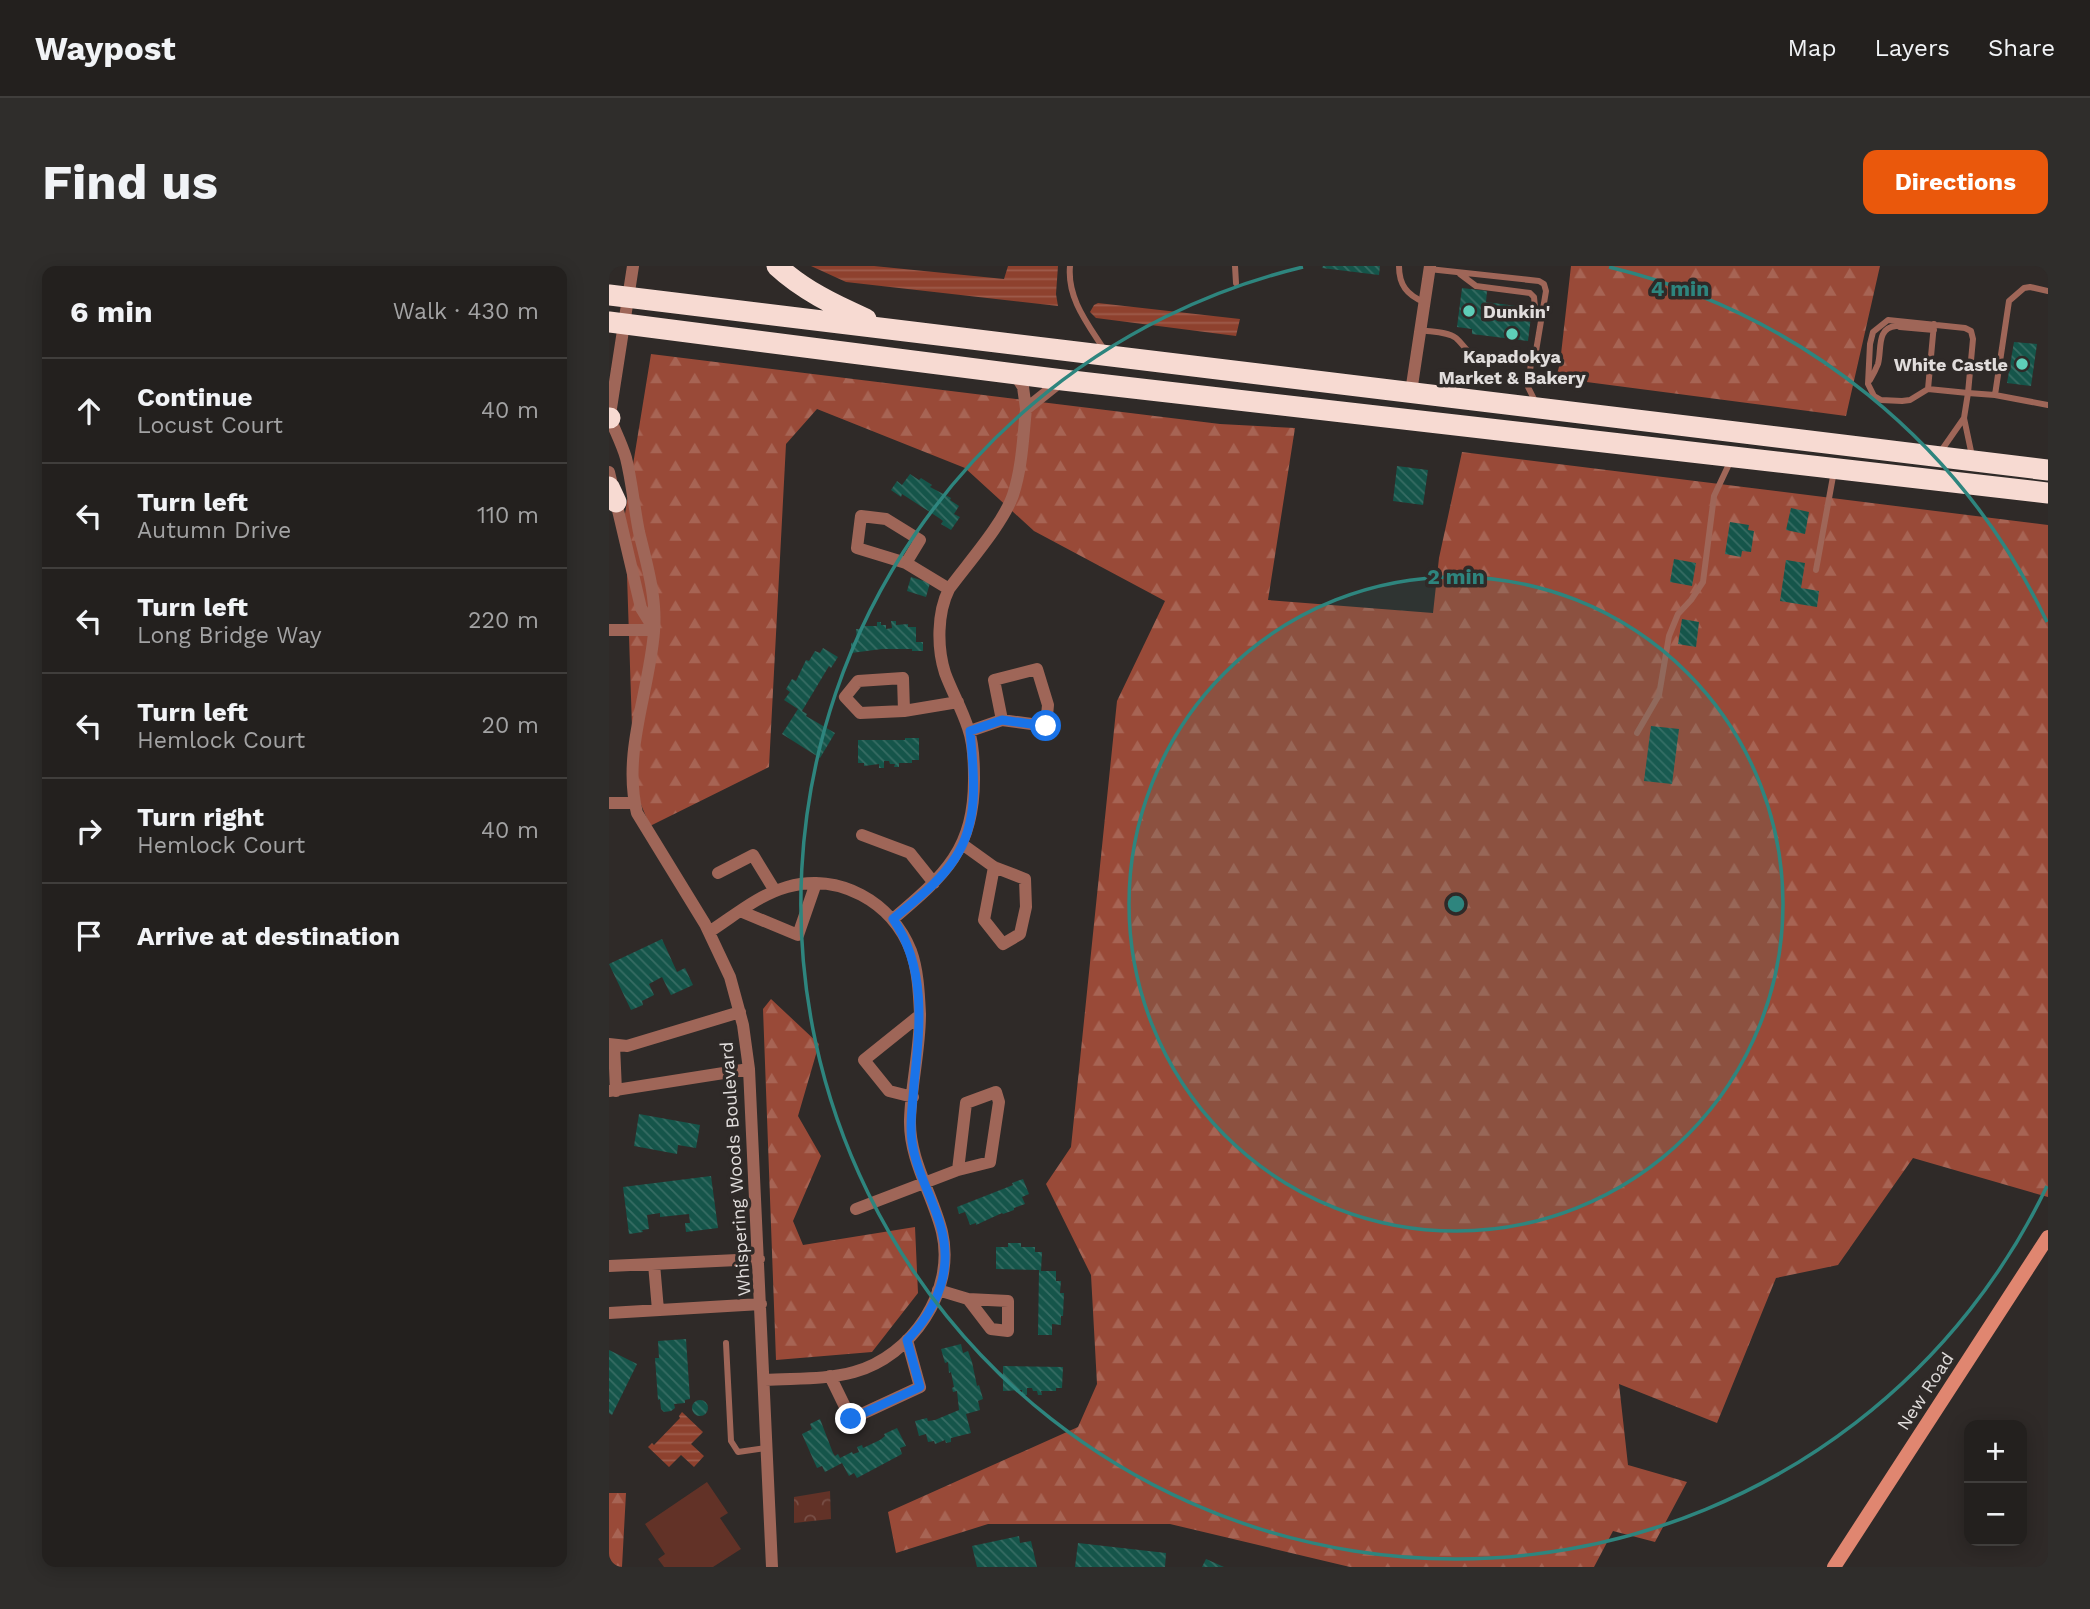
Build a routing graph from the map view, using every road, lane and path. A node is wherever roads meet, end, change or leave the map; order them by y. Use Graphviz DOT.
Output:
graph roads {
  1 [pos="633,266"];
  2 [pos="777,266"];
  3 [pos="1070,266"];
  4 [pos="1235,266"];
  5 [pos="1399,266"];
  6 [pos="1429,268"];
  7 [pos="1459,272"];
  8 [pos="1236,283"];
  9 [pos="2048,291"];
  10 [pos="618,296"];
  11 [pos="1424,302"];
  12 [pos="1541,318"];
  13 [pos="616,323"];
  14 [pos="1934,327"];
  15 [pos="887,328"];
  16 [pos="1420,330"];
  17 [pos="1108,355"];
  18 [pos="1531,363"];
  19 [pos="1015,373"];
  20 [pos="1063,380"];
  21 [pos="1868,384"];
  22 [pos="1928,389"];
  23 [pos="1411,392"];
  24 [pos="1968,393"];
  25 [pos="1995,396"];
  26 [pos="2048,405"];
  27 [pos="1539,408"];
  28 [pos="1026,409"];
  29 [pos="1964,418"];
  30 [pos="609,420"];
  31 [pos="1732,457"];
  32 [pos="1938,457"];
  33 [pos="1973,461"];
  34 [pos="1835,469"];
  35 [pos="2048,470"];
  36 [pos="609,472"];
  37 [pos="613,494"];
  38 [pos="2048,494"];
  39 [pos="906,563"];
  40 [pos="1816,569"];
  41 [pos="949,589"];
  42 [pos="609,630"];
  43 [pos="654,630"];
  44 [pos="958,702"];
  45 [pos="904,710"];
  46 [pos="1002,720"];
  47 [pos="970,731"];
  48 [pos="1637,733"];
  49 [pos="609,803"];
  50 [pos="635,803"];
  51 [pos="862,835"];
  52 [pos="962,844"];
  53 [pos="995,867"];
  54 [pos="718,873"];
  55 [pos="815,883"];
  56 [pos="934,883"];
  57 [pos="775,891"];
  58 [pos="740,911"];
  59 [pos="893,919"];
  60 [pos="709,932"];
  61 [pos="740,1012"];
  62 [pos="920,1015"];
  63 [pos="612,1045"];
  64 [pos="749,1069"];
  65 [pos="613,1091"];
  66 [pos="913,1097"];
  67 [pos="958,1170"];
  68 [pos="925,1183"];
  69 [pos="856,1209"];
  70 [pos="2048,1237"];
  71 [pos="759,1259"];
  72 [pos="655,1264"];
  73 [pos="609,1266"];
  74 [pos="938,1290"];
  75 [pos="968,1298"];
  76 [pos="761,1304"];
  77 [pos="658,1310"];
  78 [pos="609,1313"];
  79 [pos="907,1340"];
  80 [pos="726,1343"];
  81 [pos="830,1376"];
  82 [pos="765,1380"];
  83 [pos="768,1448"];
  84 [pos="772,1567"];
  85 [pos="1834,1567"];
  1 -- 10 [label="street, Whispering Woods Boulevard"];
  2 -- 15 [label="highway"];
  3 -- 17 [label="lane"];
  4 -- 8 [label="lane"];
  5 -- 11 [label="lane"];
  6 -- 7 [label="lane"];
  6 -- 11 [label="street"];
  7 -- 12 [label="lane"];
  7 -- 12 [label="lane"];
  9 -- 25 [label="lane"];
  10 -- 13 [label="street, Whispering Woods Boulevard"];
  10 -- 15 [label="highway"];
  11 -- 16 [label="street"];
  12 -- 18 [label="lane"];
  13 -- 19 [label="highway"];
  13 -- 30 [label="street, Whispering Woods Boulevard"];
  14 -- 21 [label="lane"];
  14 -- 21 [label="lane"];
  14 -- 22 [label="lane"];
  14 -- 24 [label="lane"];
  15 -- 17 [label="highway"];
  16 -- 18 [label="lane"];
  16 -- 23 [label="street"];
  17 -- 23 [label="highway"];
  18 -- 27 [label="lane"];
  19 -- 20 [label="highway"];
  19 -- 28 [label="street"];
  20 -- 28 [label="street"];
  20 -- 31 [label="highway"];
  21 -- 22 [label="lane"];
  22 -- 24 [label="lane"];
  23 -- 27 [label="highway"];
  24 -- 25 [label="lane"];
  24 -- 29 [label="lane"];
  25 -- 26 [label="lane"];
  27 -- 32 [label="highway"];
  28 -- 41 [label="street"];
  29 -- 32 [label="lane"];
  29 -- 33 [label="lane"];
  30 -- 43 [label="street, Whispering Woods Boulevard"];
  31 -- 34 [label="highway"];
  31 -- 48 [label="lane"];
  32 -- 33 [label="highway"];
  33 -- 35 [label="highway"];
  34 -- 38 [label="highway"];
  34 -- 40 [label="lane"];
  36 -- 37 [label="street"];
  37 -- 43 [label="street"];
  39 -- 39 [label="street"];
  39 -- 41 [label="street"];
  41 -- 44 [label="street"];
  42 -- 43 [label="street"];
  43 -- 50 [label="street, Whispering Woods Boulevard"];
  44 -- 45 [label="street"];
  44 -- 47 [label="street"];
  45 -- 45 [label="street"];
  46 -- 46 [label="street"];
  46 -- 47 [label="street"];
  47 -- 52 [label="street"];
  49 -- 50 [label="street"];
  50 -- 60 [label="street, Whispering Woods Boulevard"];
  51 -- 56 [label="street"];
  52 -- 53 [label="street"];
  52 -- 56 [label="street"];
  53 -- 53 [label="street"];
  54 -- 57 [label="street"];
  55 -- 57 [label="street"];
  55 -- 58 [label="street"];
  55 -- 59 [label="street"];
  56 -- 59 [label="street"];
  57 -- 58 [label="street"];
  58 -- 60 [label="street"];
  59 -- 62 [label="street"];
  60 -- 61 [label="street, Whispering Woods Boulevard"];
  61 -- 63 [label="street"];
  61 -- 64 [label="street, Whispering Woods Boulevard"];
  62 -- 66 [label="street"];
  62 -- 66 [label="street"];
  63 -- 65 [label="street"];
  64 -- 65 [label="street"];
  64 -- 71 [label="street, Whispering Woods Boulevard"];
  66 -- 68 [label="street"];
  67 -- 67 [label="street"];
  67 -- 68 [label="street"];
  68 -- 69 [label="street"];
  68 -- 74 [label="street"];
  70 -- 85 [label="street, New Road"];
  71 -- 72 [label="street"];
  71 -- 76 [label="street, Whispering Woods Boulevard"];
  72 -- 73 [label="street"];
  72 -- 77 [label="street"];
  74 -- 75 [label="street"];
  74 -- 79 [label="street"];
  76 -- 77 [label="street"];
  76 -- 82 [label="street, Whispering Woods Boulevard"];
  77 -- 78 [label="street"];
  79 -- 81 [label="street"];
  79 -- 81 [label="street"];
  80 -- 83 [label="lane"];
  81 -- 82 [label="street"];
  82 -- 83 [label="street, Whispering Woods Boulevard"];
  83 -- 84 [label="street, Whispering Woods Boulevard"];
}
